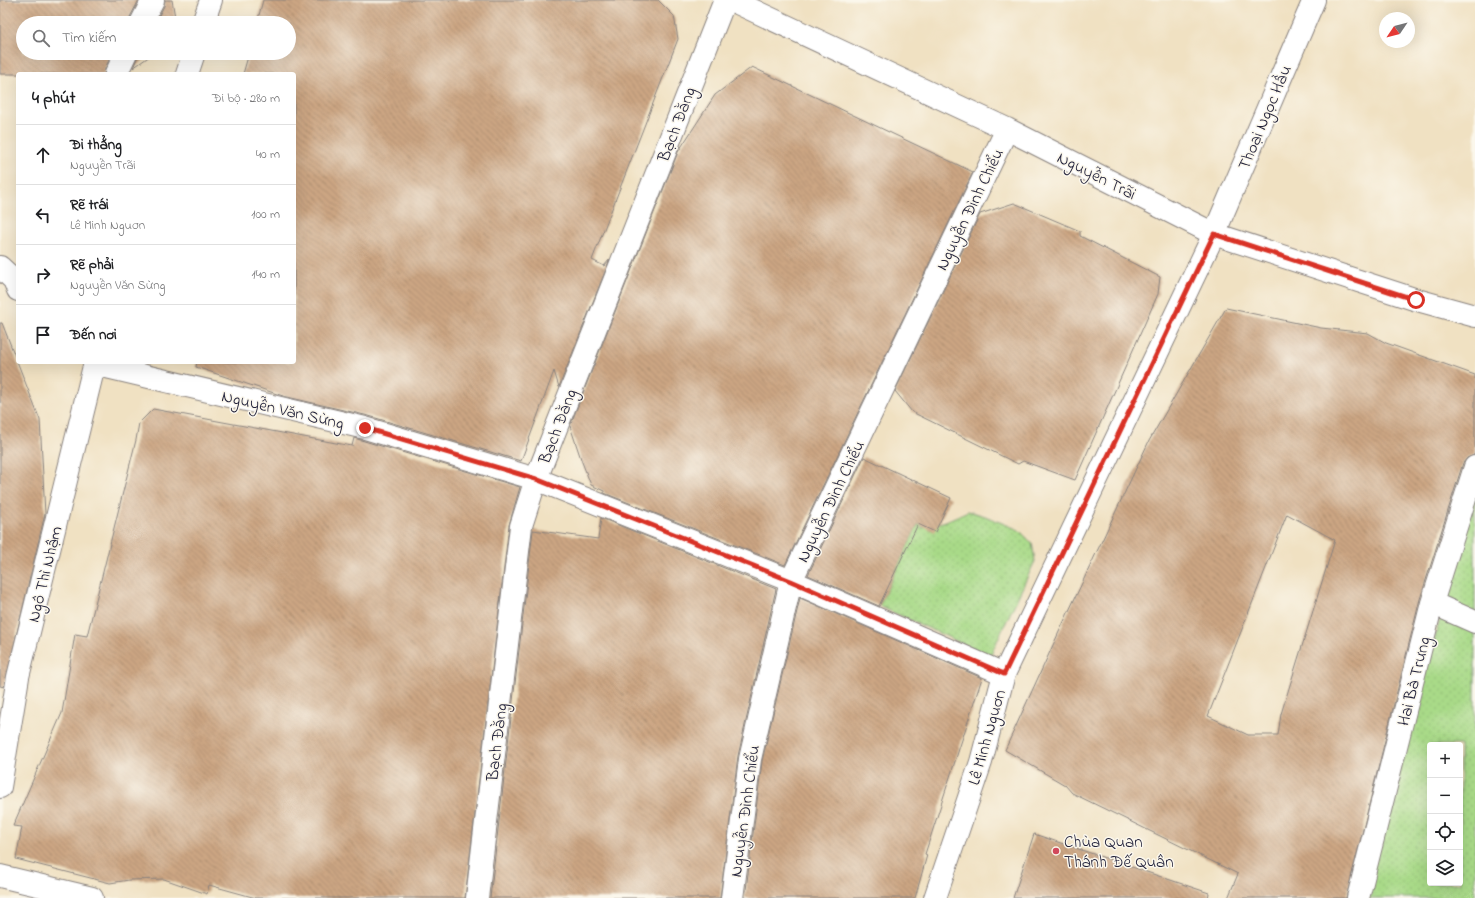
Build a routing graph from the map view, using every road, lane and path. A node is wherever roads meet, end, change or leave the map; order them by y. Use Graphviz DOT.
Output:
graph roads {
  1 [pos="153,0"];
  2 [pos="210,0"];
  3 [pos="725,0"];
  4 [pos="731,0"];
  5 [pos="1314,0"];
  6 [pos="145,16"];
  7 [pos="205,16"];
  8 [pos="123,60"];
  9 [pos="192,60"];
  10 [pos="117,72"];
  11 [pos="188,72"];
  12 [pos="1007,129"];
  13 [pos="1214,234"];
  14 [pos="1475,316"];
  15 [pos="95,364"];
  16 [pos="99,364"];
  17 [pos="1475,467"];
  18 [pos="536,479"];
  19 [pos="791,581"];
  20 [pos="1432,603"];
  21 [pos="1475,622"];
  22 [pos="1004,674"];
  23 [pos="0,787"];
  24 [pos="0,876"];
  25 [pos="92,898"];
  26 [pos="477,898"];
  27 [pos="732,898"];
  28 [pos="935,898"];
  29 [pos="1358,898"];
  1 -- 6 [label="street"];
  2 -- 7 [label="street"];
  3 -- 18 [label="street, Bạch Đằng"];
  4 -- 12 [label="street, Nguyễn Trãi"];
  5 -- 13 [label="street, Thoại Ngọc Hầu"];
  8 -- 10 [label="street"];
  9 -- 11 [label="street"];
  12 -- 13 [label="street, Nguyễn Trãi"];
  12 -- 19 [label="street, Nguyễn Đình Chiểu"];
  13 -- 14 [label="street, Nguyễn Trãi"];
  13 -- 22 [label="street, Lê Minh Nguơn"];
  15 -- 23 [label="street, Ngô Thì Nhậm"];
  16 -- 18 [label="street, Nguyễn Văn Sừng"];
  17 -- 20 [label="street, Hai Bà Trưng"];
  18 -- 19 [label="street, Nguyễn Văn Sừng"];
  18 -- 26 [label="street, Bạch Đằng"];
  19 -- 22 [label="street, Nguyễn Văn Sừng"];
  19 -- 27 [label="street, Nguyễn Đình Chiểu"];
  20 -- 21 [label="street"];
  20 -- 29 [label="street, Hai Bà Trưng"];
  22 -- 28 [label="street, Lê Minh Nguơn"];
  24 -- 25 [label="street"];
}
